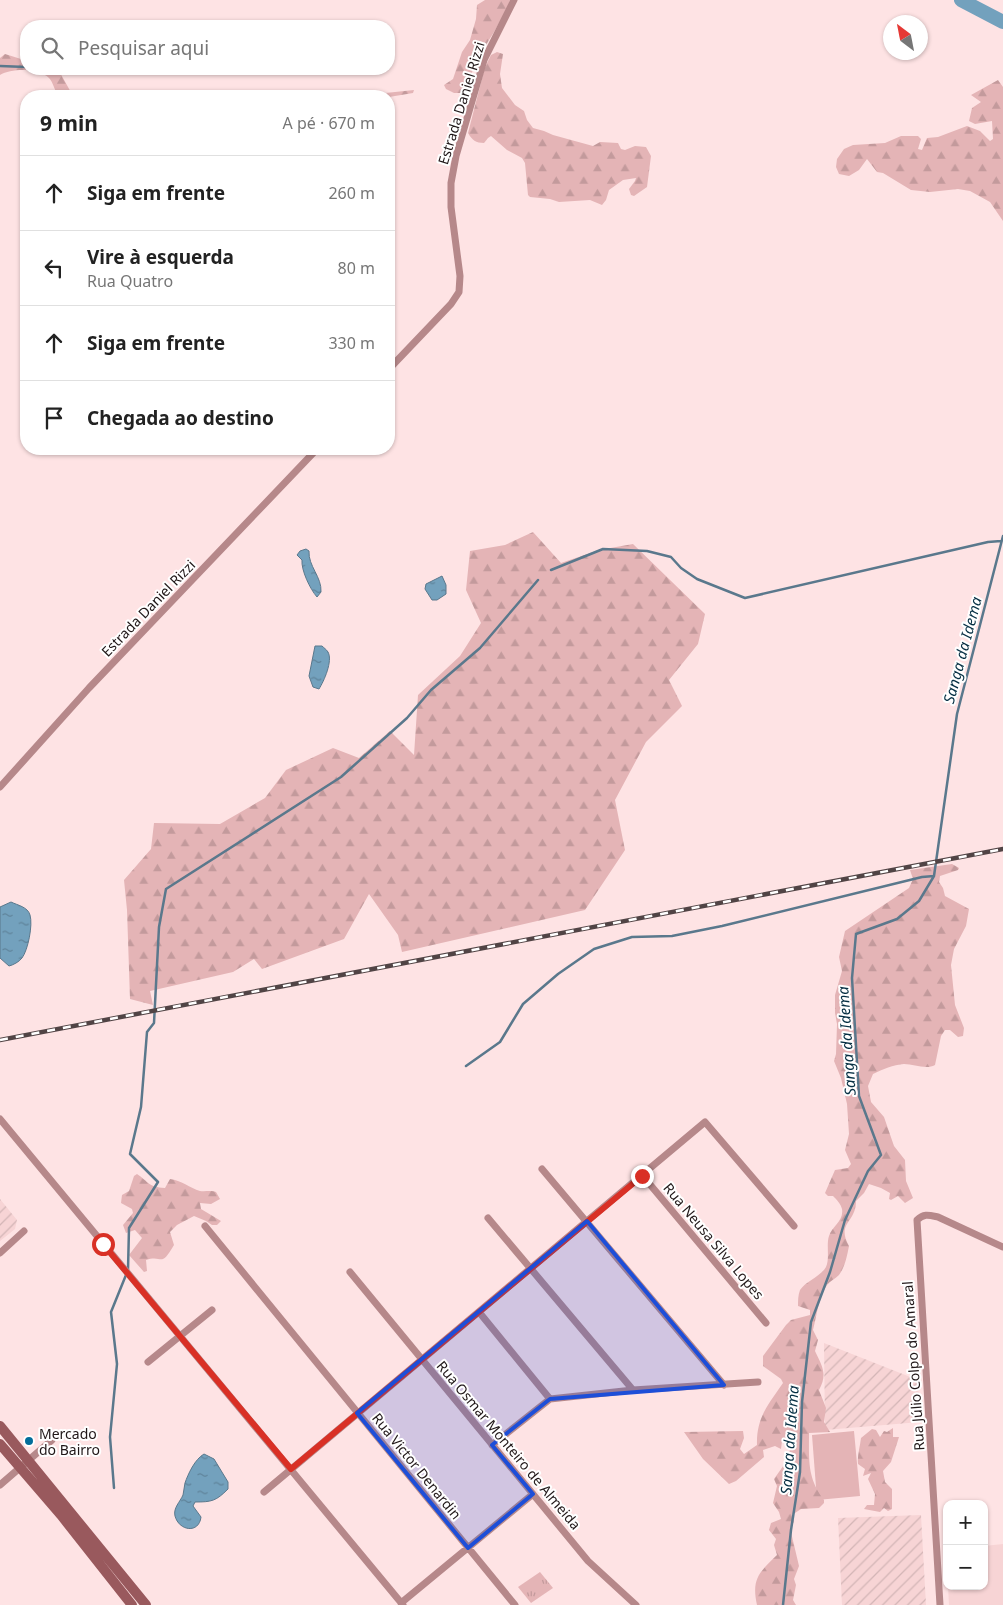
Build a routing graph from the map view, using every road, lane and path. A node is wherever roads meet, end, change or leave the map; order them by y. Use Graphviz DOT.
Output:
graph roads {
  1 [pos="514,0"];
  2 [pos="395,363"];
  3 [pos="311,455"];
  4 [pos="0,787"];
  5 [pos="0,1119"];
  6 [pos="542,1169"];
  7 [pos="642,1176"];
  8 [pos="488,1218"];
  9 [pos="587,1221"];
  10 [pos="205,1226"];
  11 [pos="794,1226"];
  12 [pos="24,1231"];
  13 [pos="1003,1247"];
  14 [pos="0,1253"];
  15 [pos="530,1269"];
  16 [pos="350,1272"];
  17 [pos="212,1310"];
  18 [pos="479,1312"];
  19 [pos="766,1323"];
  20 [pos="180,1336"];
  21 [pos="422,1359"];
  22 [pos="148,1362"];
  23 [pos="758,1382"];
  24 [pos="724,1385"];
  25 [pos="633,1390"];
  26 [pos="550,1399"];
  27 [pos="358,1413"];
  28 [pos="0,1426"];
  29 [pos="52,1440"];
  30 [pos="0,1444"];
  31 [pos="492,1444"];
  32 [pos="29,1460"];
  33 [pos="21,1468"];
  34 [pos="291,1469"];
  35 [pos="0,1485"];
  36 [pos="264,1492"];
  37 [pos="533,1494"];
  38 [pos="468,1548"];
  39 [pos="133,1602"];
  40 [pos="402,1604"];
  41 [pos="146,1605"];
  42 [pos="515,1605"];
  43 [pos="636,1605"];
  44 [pos="940,1605"];
  1 -- 2 [label="street, Estrada Daniel Rizzi"];
  3 -- 4 [label="street, Estrada Daniel Rizzi"];
  5 -- 20 [label="street"];
  6 -- 9 [label="street"];
  7 -- 9 [label="street"];
  7 -- 11 [label="street"];
  7 -- 19 [label="street, Rua Neusa Silva Lopes"];
  8 -- 15 [label="street"];
  9 -- 15 [label="street"];
  9 -- 24 [label="street"];
  10 -- 27 [label="street, Rua Victor Denardin"];
  12 -- 14 [label="street"];
  13 -- 44 [label="street, Rua Júlio Colpo do Amaral"];
  15 -- 18 [label="street"];
  15 -- 25 [label="street"];
  16 -- 21 [label="street, Rua Osmar Monteiro de Almeida"];
  17 -- 20 [label="street"];
  18 -- 21 [label="street"];
  18 -- 26 [label="street"];
  20 -- 22 [label="street"];
  20 -- 34 [label="street"];
  21 -- 27 [label="street"];
  21 -- 31 [label="street, Rua Osmar Monteiro de Almeida"];
  23 -- 24 [label="street"];
  24 -- 25 [label="street"];
  25 -- 26 [label="street"];
  26 -- 31 [label="street"];
  27 -- 34 [label="street"];
  27 -- 38 [label="street, Rua Victor Denardin"];
  28 -- 32 [label="street"];
  29 -- 32 [label="street"];
  30 -- 33 [label="street"];
  31 -- 37 [label="street, Rua Osmar Monteiro de Almeida"];
  32 -- 33 [label="street"];
  32 -- 39 [label="street"];
  33 -- 35 [label="street"];
  33 -- 39 [label="street"];
  34 -- 36 [label="street"];
  34 -- 40 [label="street"];
  37 -- 38 [label="street"];
  37 -- 43 [label="street, Rua Osmar Monteiro de Almeida"];
  38 -- 40 [label="street"];
  38 -- 42 [label="street, Rua Victor Denardin"];
  39 -- 41 [label="street"];
}
